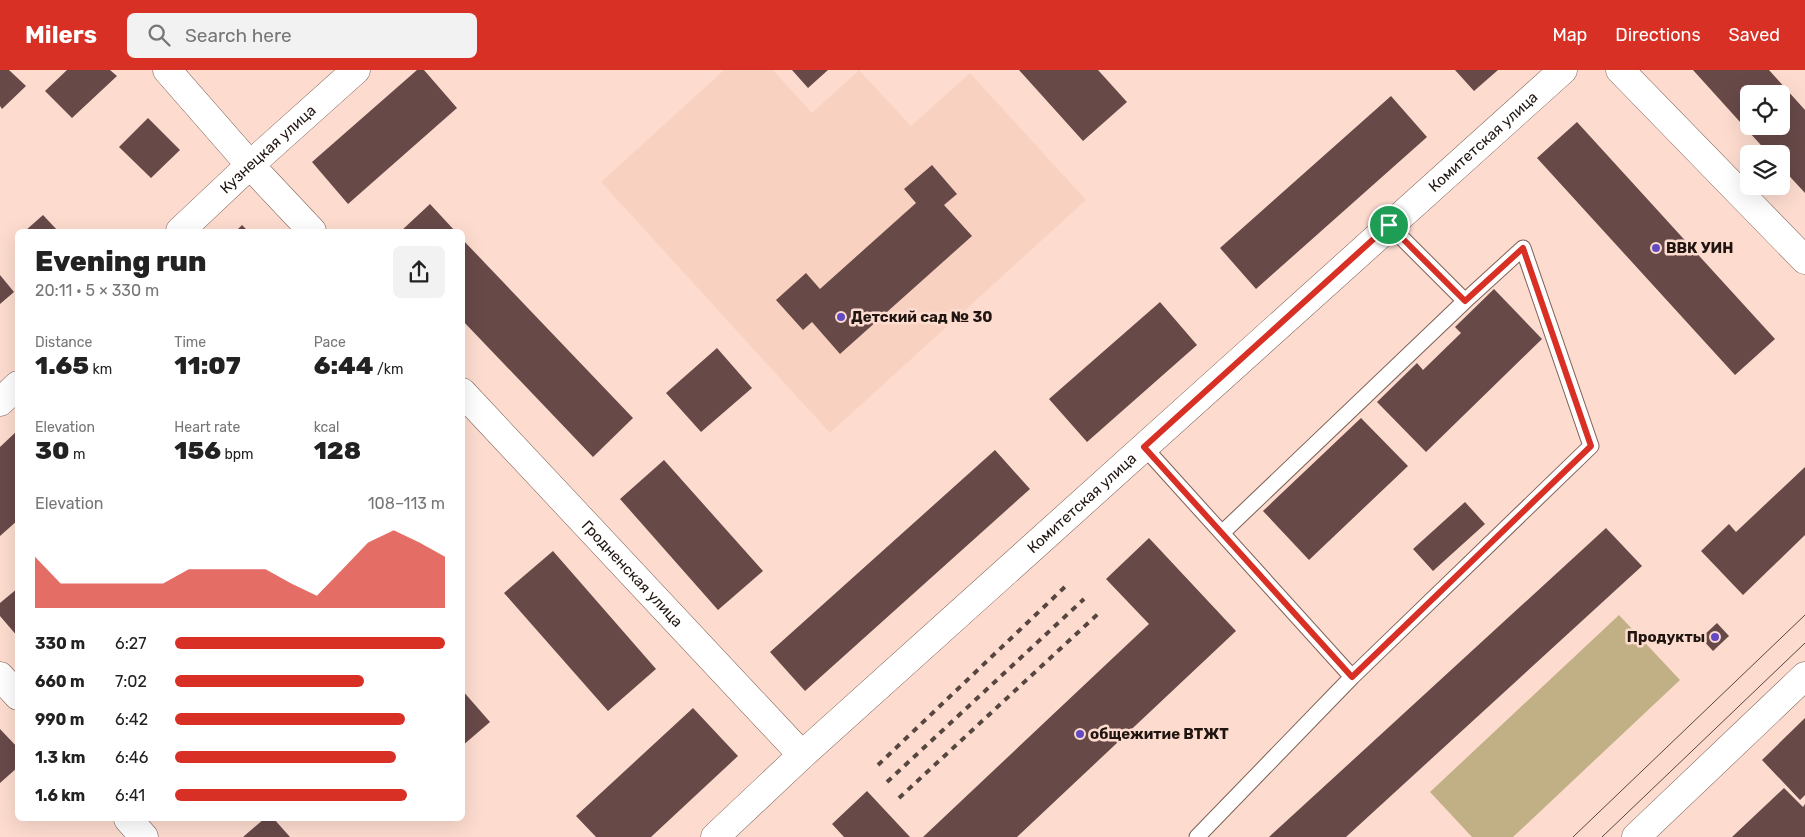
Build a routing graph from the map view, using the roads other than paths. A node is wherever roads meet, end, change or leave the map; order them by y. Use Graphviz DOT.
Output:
graph roads {
  1 [pos="167,70"];
  2 [pos="356,70"];
  3 [pos="1563,70"];
  4 [pos="1620,70"];
  5 [pos="250,165"];
  6 [pos="1389,225"];
  7 [pos="182,229"];
  8 [pos="310,229"];
  9 [pos="1805,260"];
  10 [pos="1465,301"];
  11 [pos="15,389"];
  12 [pos="465,395"];
  13 [pos="0,402"];
  14 [pos="1144,447"];
  15 [pos="1222,533"];
  16 [pos="0,676"];
  17 [pos="1805,676"];
  18 [pos="1352,677"];
  19 [pos="15,693"];
  20 [pos="802,755"];
  21 [pos="130,821"];
  22 [pos="144,837"];
  23 [pos="715,837"];
  24 [pos="1197,837"];
  25 [pos="1636,837"];
  1 -- 5 [label="street"];
  2 -- 5 [label="street, Кузнецкая улица"];
  3 -- 6 [label="street, Комитетская улица"];
  4 -- 9 [label="street"];
  5 -- 7 [label="street, Кузнецкая улица"];
  5 -- 8 [label="street"];
  6 -- 10 [label="lane"];
  6 -- 14 [label="street, Комитетская улица"];
  10 -- 15 [label="lane"];
  10 -- 18 [label="lane"];
  11 -- 13 [label="street"];
  12 -- 20 [label="street, Гродненская улица"];
  14 -- 15 [label="lane"];
  14 -- 20 [label="street, Комитетская улица"];
  15 -- 18 [label="lane"];
  16 -- 19 [label="street"];
  17 -- 25 [label="street"];
  18 -- 24 [label="lane"];
  20 -- 23 [label="street, Комитетская улица"];
  21 -- 22 [label="street"];
}
